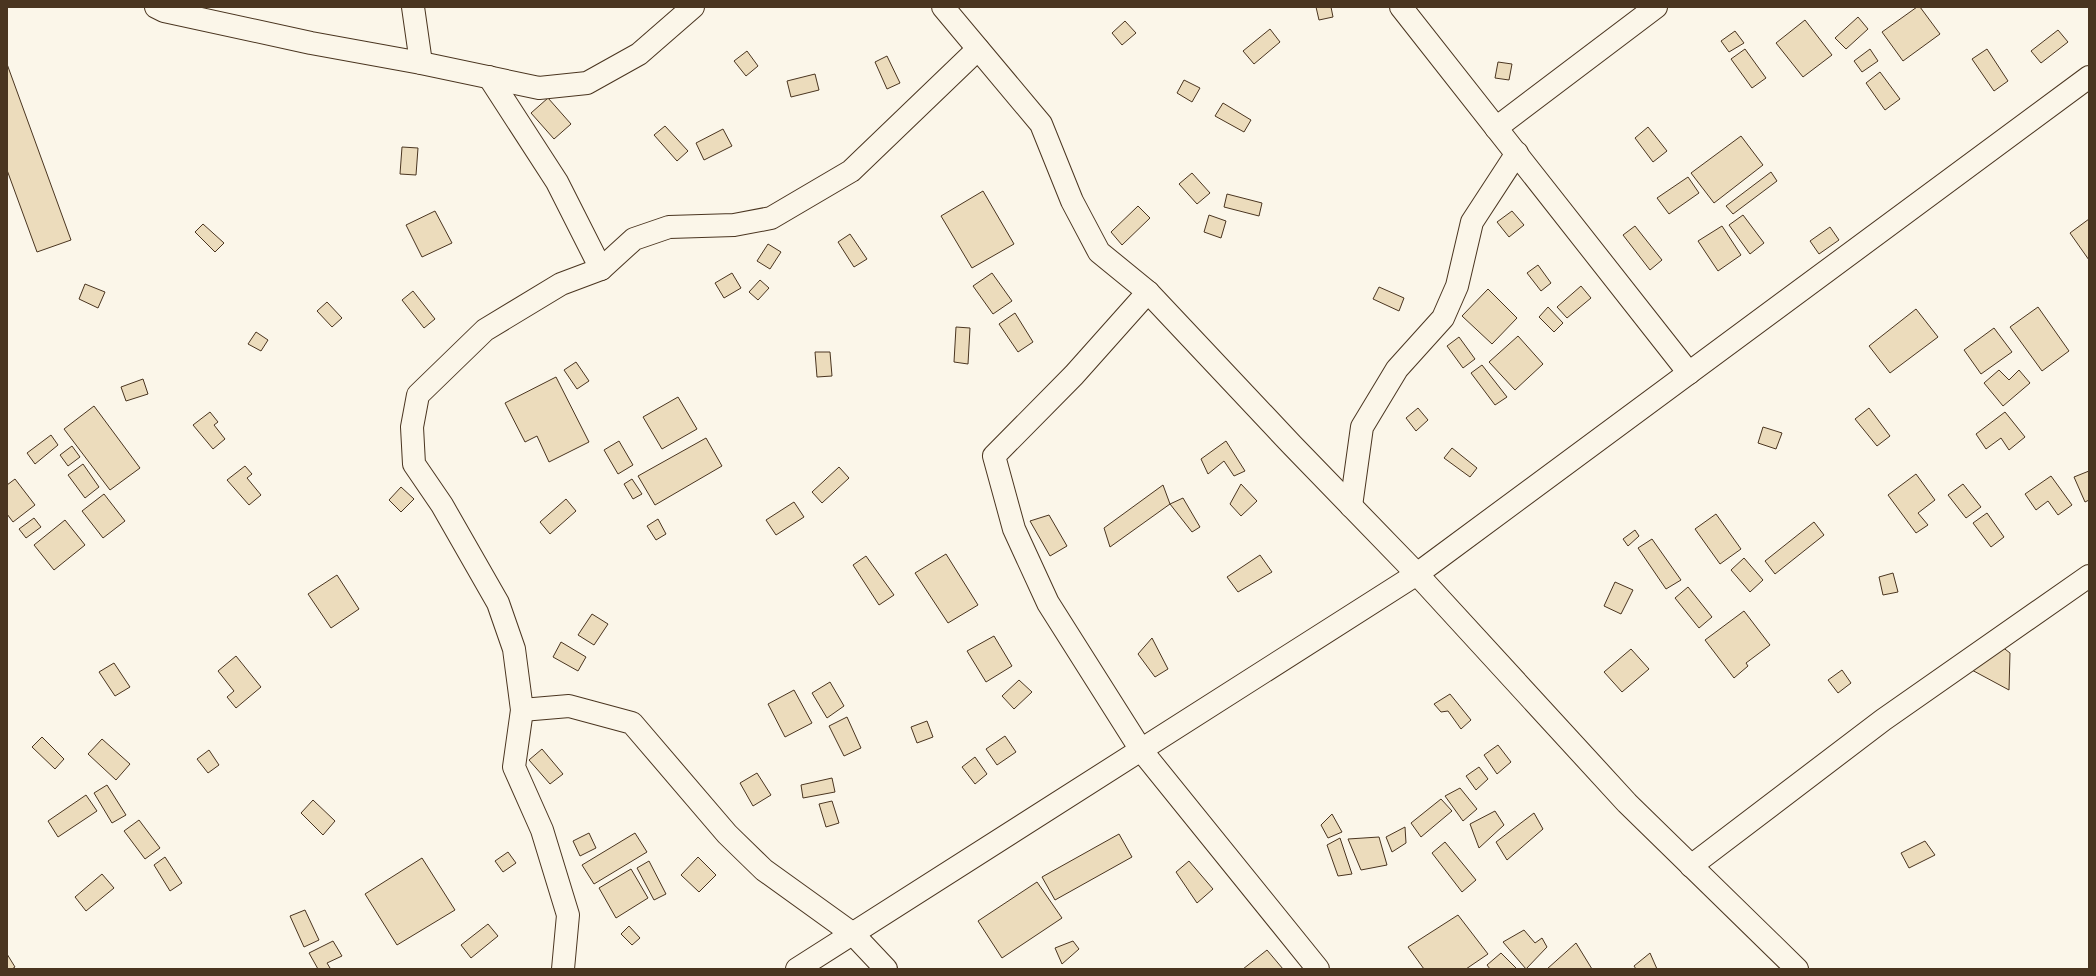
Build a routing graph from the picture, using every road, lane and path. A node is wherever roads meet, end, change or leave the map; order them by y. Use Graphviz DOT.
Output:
graph roads {
  1 [pos="156,7"];
  2 [pos="413,7"];
  3 [pos="693,7"];
  4 [pos="943,7"];
  5 [pos="1401,7"];
  6 [pos="1656,7"];
  7 [pos="978,49"];
  8 [pos="422,63"];
  9 [pos="490,77"];
  10 [pos="2089,77"];
  11 [pos="1496,128"];
  12 [pos="1517,153"];
  13 [pos="601,269"];
  14 [pos="1148,292"];
  15 [pos="1689,373"];
  16 [pos="1351,506"];
  17 [pos="1417,574"];
  18 [pos="2089,576"];
  19 [pos="522,710"];
  20 [pos="1141,750"];
  21 [pos="1691,866"];
  22 [pos="853,934"];
  23 [pos="563,969"];
  24 [pos="797,969"];
  25 [pos="886,969"];
  26 [pos="1318,969"];
  27 [pos="1797,969"];
  1 -- 8 [label="street"];
  2 -- 8 [label="street"];
  3 -- 9 [label="street"];
  4 -- 7 [label="street"];
  5 -- 11 [label="street"];
  6 -- 11 [label="street"];
  7 -- 13 [label="street"];
  7 -- 14 [label="street"];
  8 -- 9 [label="street"];
  9 -- 13 [label="street"];
  10 -- 15 [label="street"];
  11 -- 12 [label="street"];
  12 -- 15 [label="street"];
  12 -- 16 [label="street"];
  13 -- 19 [label="street"];
  14 -- 16 [label="street"];
  14 -- 20 [label="street"];
  15 -- 17 [label="street"];
  16 -- 17 [label="street"];
  17 -- 20 [label="street"];
  17 -- 21 [label="street"];
  18 -- 21 [label="street"];
  19 -- 22 [label="street"];
  19 -- 23 [label="street"];
  20 -- 22 [label="street"];
  20 -- 26 [label="street"];
  21 -- 27 [label="street"];
  22 -- 24 [label="street"];
  22 -- 25 [label="street"];
}
